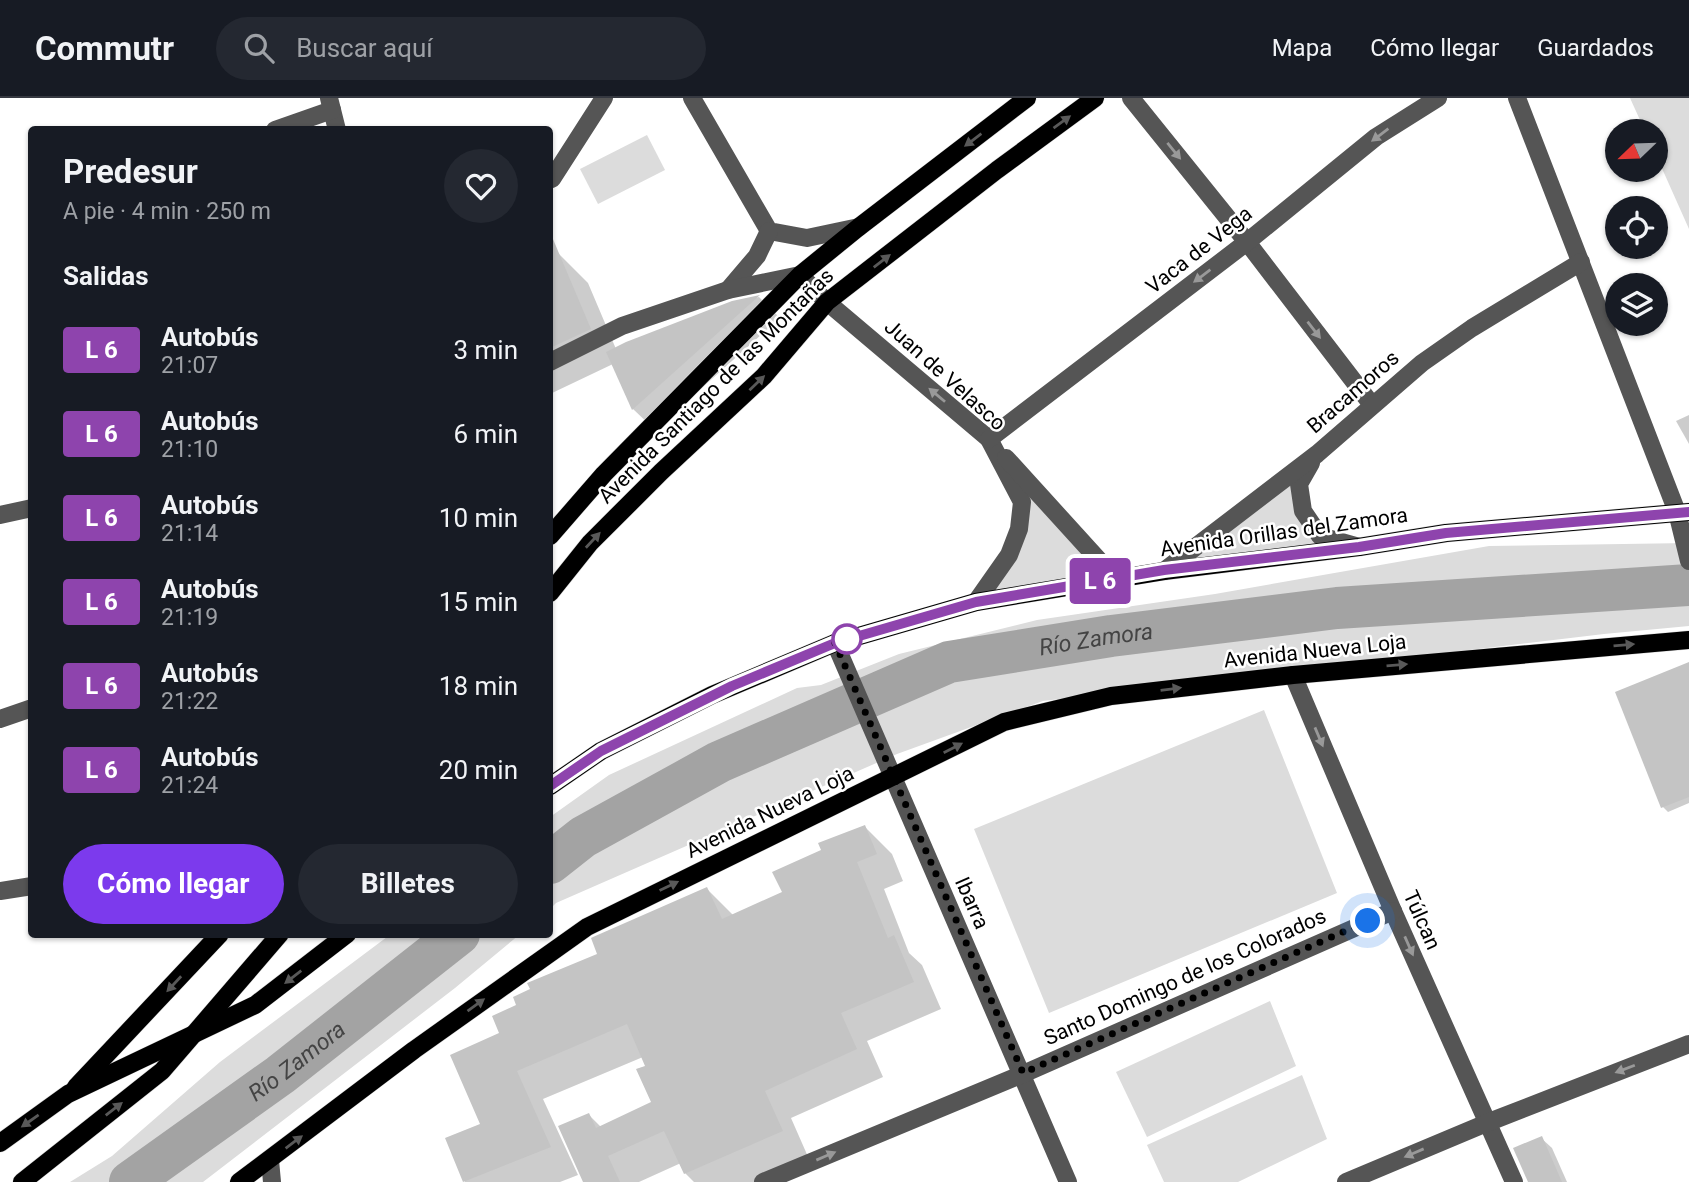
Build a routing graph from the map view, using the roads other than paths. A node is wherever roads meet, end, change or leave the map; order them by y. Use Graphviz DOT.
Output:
graph roads {
  1 [pos="604,98"];
  2 [pos="692,98"];
  3 [pos="1027,98"];
  4 [pos="1095,98"];
  5 [pos="1131,98"];
  6 [pos="1437,98"];
  7 [pos="1517,98"];
  8 [pos="331,104"];
  9 [pos="284,126"];
  10 [pos="336,126"];
  11 [pos="553,177"];
  12 [pos="859,227"];
  13 [pos="769,231"];
  14 [pos="1247,242"];
  15 [pos="1581,262"];
  16 [pos="800,275"];
  17 [pos="728,290"];
  18 [pos="827,302"];
  19 [pos="553,360"];
  20 [pos="1372,405"];
  21 [pos="989,439"];
  22 [pos="1317,454"];
  23 [pos="28,510"];
  24 [pos="1683,512"];
  25 [pos="0,515"];
  26 [pos="553,533"];
  27 [pos="1359,547"];
  28 [pos="1689,561"];
  29 [pos="1164,570"];
  30 [pos="1116,579"];
  31 [pos="553,589"];
  32 [pos="976,602"];
  33 [pos="1689,640"];
  34 [pos="835,643"];
  35 [pos="1293,675"];
  36 [pos="28,709"];
  37 [pos="0,719"];
  38 [pos="892,778"];
  39 [pos="553,784"];
  40 [pos="28,887"];
  41 [pos="0,891"];
  42 [pos="1393,911"];
  43 [pos="216,938"];
  44 [pos="277,938"];
  45 [pos="341,938"];
  46 [pos="194,1036"];
  47 [pos="1689,1044"];
  48 [pos="1023,1073"];
  49 [pos="68,1094"];
  50 [pos="1489,1122"];
  51 [pos="0,1143"];
  52 [pos="270,1160"];
  53 [pos="22,1182"];
  54 [pos="239,1182"];
  55 [pos="272,1182"];
  56 [pos="763,1182"];
  57 [pos="1068,1182"];
  58 [pos="1346,1182"];
  59 [pos="1514,1182"];
  1 -- 11 [label="street"];
  2 -- 13 [label="street"];
  3 -- 12 [label="main road, Avenida Santiago de las Montañas, one-way"];
  18 -- 4 [label="main road, Avenida Santiago de las Montañas, one-way"];
  5 -- 14 [label="street, one-way"];
  6 -- 14 [label="street, Vaca de Vega, one-way"];
  7 -- 15 [label="street"];
  8 -- 9 [label="street"];
  8 -- 10 [label="street"];
  12 -- 13 [label="street"];
  12 -- 16 [label="main road, Avenida Santiago de las Montañas"];
  13 -- 17 [label="street"];
  14 -- 20 [label="street, one-way"];
  14 -- 21 [label="street, Vaca de Vega, one-way"];
  15 -- 20 [label="street, Bracamoros"];
  15 -- 24 [label="street"];
  16 -- 17 [label="street"];
  16 -- 18 [label="street, Juan de Velasco"];
  16 -- 26 [label="main road, Avenida Santiago de las Montañas"];
  17 -- 19 [label="street"];
  21 -- 18 [label="street, Juan de Velasco, one-way"];
  31 -- 18 [label="main road, Avenida Santiago de las Montañas, one-way"];
  20 -- 22 [label="street, Bracamoros"];
  21 -- 30 [label="street"];
  21 -- 32 [label="street, Juan de Velasco"];
  22 -- 27 [label="street"];
  22 -- 29 [label="street, Bracamoros"];
  23 -- 25 [label="street"];
  24 -- 27 [label="main road, Avenida Orillas del Zamora"];
  24 -- 28 [label="street"];
  27 -- 29 [label="main road, Avenida Orillas del Zamora"];
  29 -- 30 [label="main road, Avenida Orillas del Zamora"];
  30 -- 32 [label="main road, Avenida Orillas del Zamora"];
  32 -- 34 [label="main road, Avenida Orillas del Zamora"];
  35 -- 33 [label="main road, Avenida Nueva Loja, one-way"];
  34 -- 38 [label="street, Ibarra"];
  34 -- 39 [label="main road, Avenida Orillas del Zamora"];
  38 -- 35 [label="main road, Avenida Nueva Loja, one-way"];
  35 -- 42 [label="street, Túlcan, one-way"];
  36 -- 37 [label="street"];
  38 -- 48 [label="street, Ibarra"];
  52 -- 38 [label="main road, Avenida Nueva Loja, one-way"];
  40 -- 41 [label="street"];
  42 -- 48 [label="street, Santo Domingo de los Colorados"];
  42 -- 50 [label="street, Túlcan, one-way"];
  43 -- 49 [label="main road, one-way"];
  44 -- 46 [label="main road"];
  45 -- 46 [label="main road, one-way"];
  46 -- 49 [label="main road"];
  53 -- 46 [label="main road, one-way"];
  47 -- 50 [label="street, one-way"];
  56 -- 48 [label="street, Santo Domingo de los Colorados, one-way"];
  48 -- 57 [label="street, Ibarra"];
  49 -- 51 [label="main road, one-way"];
  50 -- 58 [label="street, one-way"];
  50 -- 59 [label="street, Túlcan"];
  52 -- 54 [label="main road, Avenida Nueva Loja"];
  52 -- 55 [label="street"];
}
